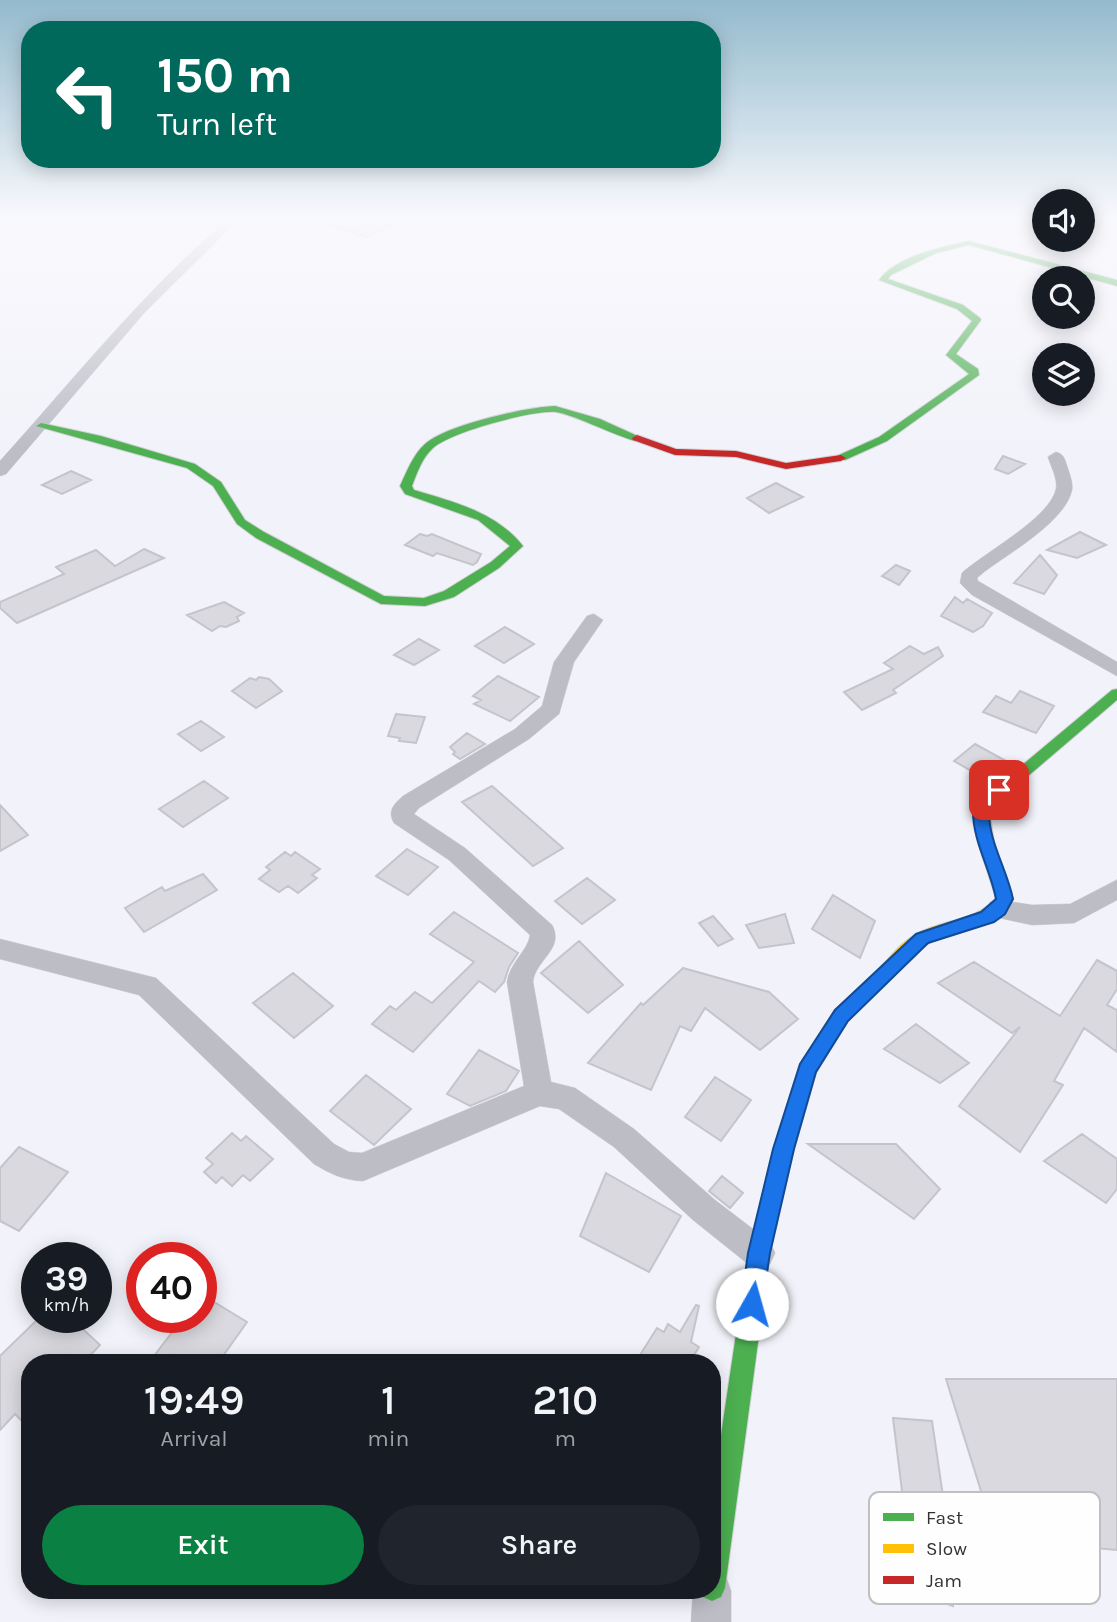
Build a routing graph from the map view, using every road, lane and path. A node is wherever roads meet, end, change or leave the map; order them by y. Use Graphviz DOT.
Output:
graph roads {
  1 [pos="152,297"];
  2 [pos="931,297"];
  3 [pos="41,426"];
  4 [pos="1056,457"];
  5 [pos="4,461"];
  6 [pos="594,620"];
  7 [pos="1117,670"];
  8 [pos="1117,692"];
  9 [pos="1117,889"];
  10 [pos="999,909"];
  11 [pos="0,949"];
  12 [pos="539,1093"];
  13 [pos="759,1253"];
  14 [pos="721,1529"];
  15 [pos="712,1599"];
  16 [pos="711,1622"];
  1 -- 3 [label="street"];
  2 -- 3 [label="street"];
  3 -- 5 [label="street"];
  4 -- 7 [label="street"];
  6 -- 12 [label="street"];
  8 -- 10 [label="street"];
  9 -- 10 [label="street"];
  10 -- 13 [label="street"];
  11 -- 12 [label="street"];
  12 -- 13 [label="street"];
  13 -- 14 [label="street"];
  15 -- 16 [label="street"];
}
